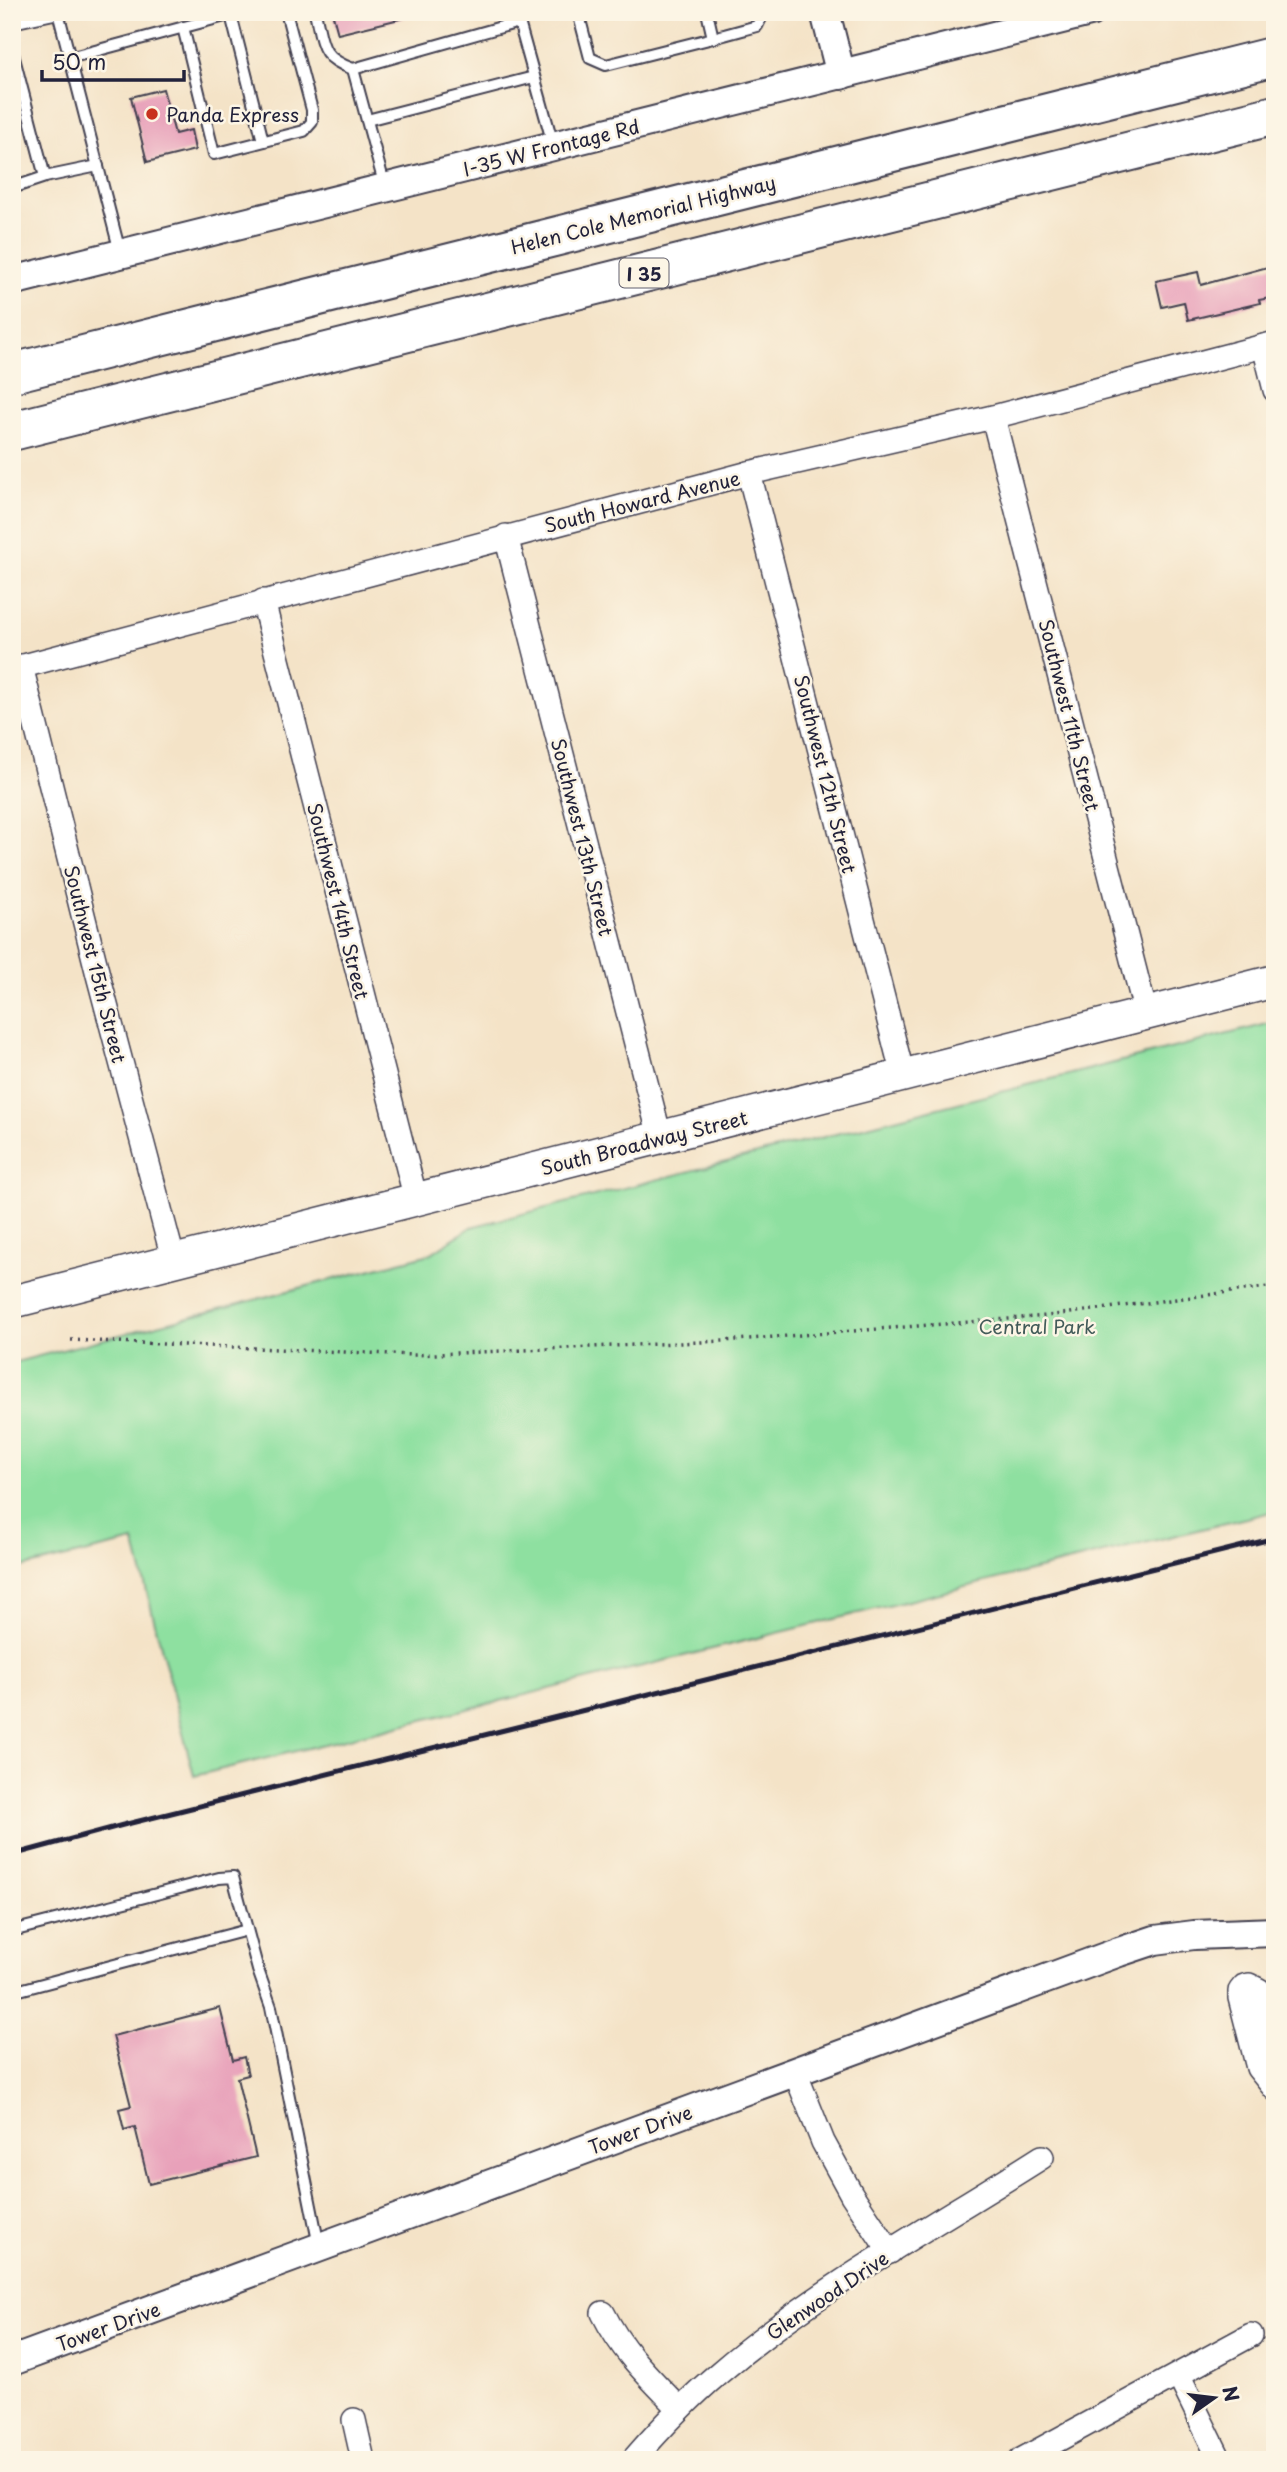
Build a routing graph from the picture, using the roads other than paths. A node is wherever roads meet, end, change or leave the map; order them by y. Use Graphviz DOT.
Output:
graph roads {
  1 [pos="58,12"];
  2 [pos="286,12"];
  3 [pos="315,12"];
  4 [pos="578,12"];
  5 [pos="706,12"];
  6 [pos="764,12"];
  7 [pos="824,12"];
  8 [pos="1090,12"];
  9 [pos="235,13"];
  10 [pos="12,23"];
  11 [pos="183,27"];
  12 [pos="713,38"];
  13 [pos="12,50"];
  14 [pos="1275,56"];
  15 [pos="69,58"];
  16 [pos="353,69"];
  17 [pos="841,75"];
  18 [pos="534,77"];
  19 [pos="1275,115"];
  20 [pos="367,120"];
  21 [pos="263,141"];
  22 [pos="554,147"];
  23 [pos="98,166"];
  24 [pos="45,177"];
  25 [pos="12,187"];
  26 [pos="385,188"];
  27 [pos="121,254"];
  28 [pos="12,281"];
  29 [pos="1269,345"];
  30 [pos="12,373"];
  31 [pos="1275,390"];
  32 [pos="993,417"];
  33 [pos="12,431"];
  34 [pos="749,473"];
  35 [pos="506,536"];
  36 [pos="263,601"];
  37 [pos="16,667"];
  38 [pos="1275,981"];
  39 [pos="1146,1014"];
  40 [pos="903,1076"];
  41 [pos="660,1137"];
  42 [pos="416,1200"];
  43 [pos="174,1262"];
  44 [pos="12,1302"];
  45 [pos="247,1930"];
  46 [pos="12,1931"];
  47 [pos="1275,1931"];
  48 [pos="12,1992"];
  49 [pos="1275,2050"];
  50 [pos="794,2072"];
  51 [pos="1275,2089"];
  52 [pos="1042,2157"];
  53 [pos="320,2248"];
  54 [pos="890,2252"];
  55 [pos="603,2313"];
  56 [pos="1251,2335"];
  57 [pos="12,2361"];
  58 [pos="1179,2376"];
  59 [pos="680,2409"];
  60 [pos="354,2420"];
  61 [pos="363,2460"];
  62 [pos="633,2460"];
  63 [pos="1021,2460"];
  64 [pos="1220,2460"];
  1 -- 10 [label="lane"];
  1 -- 15 [label="lane"];
  2 -- 21 [label="lane"];
  3 -- 16 [label="lane"];
  4 -- 12 [label="lane"];
  5 -- 12 [label="lane"];
  6 -- 12 [label="lane"];
  7 -- 17 [label="street"];
  8 -- 17 [label="street, I-35 W Frontage Rd"];
  9 -- 11 [label="lane"];
  9 -- 21 [label="lane"];
  11 -- 15 [label="lane"];
  11 -- 21 [label="lane"];
  13 -- 24 [label="lane"];
  14 -- 30 [label="highway, Helen Cole Memorial Highway"];
  15 -- 23 [label="lane"];
  16 -- 18 [label="lane"];
  16 -- 20 [label="lane"];
  17 -- 22 [label="street, I-35 W Frontage Rd"];
  18 -- 20 [label="lane"];
  18 -- 22 [label="lane"];
  19 -- 33 [label="highway, I 35"];
  20 -- 26 [label="lane"];
  22 -- 26 [label="street, I-35 W Frontage Rd"];
  23 -- 24 [label="lane"];
  23 -- 27 [label="lane"];
  24 -- 25 [label="lane"];
  26 -- 27 [label="street, I-35 W Frontage Rd"];
  27 -- 28 [label="street, I-35 W Frontage Rd"];
  29 -- 31 [label="street"];
  29 -- 32 [label="street, South Howard Avenue"];
  32 -- 34 [label="street, South Howard Avenue"];
  32 -- 39 [label="street, Southwest 11th Street"];
  34 -- 35 [label="street, South Howard Avenue"];
  34 -- 40 [label="street, Southwest 12th Street"];
  35 -- 36 [label="street, South Howard Avenue"];
  35 -- 41 [label="street, Southwest 13th Street"];
  36 -- 37 [label="street, South Howard Avenue"];
  36 -- 42 [label="street, Southwest 14th Street"];
  37 -- 43 [label="street, Southwest 15th Street"];
  38 -- 39 [label="main road, South Broadway Street"];
  39 -- 40 [label="main road, South Broadway Street"];
  40 -- 41 [label="main road, South Broadway Street"];
  41 -- 42 [label="main road, South Broadway Street"];
  42 -- 43 [label="main road, South Broadway Street"];
  43 -- 44 [label="main road, South Broadway Street"];
  45 -- 46 [label="lane"];
  45 -- 48 [label="lane"];
  45 -- 53 [label="lane"];
  47 -- 50 [label="street, Tower Drive"];
  49 -- 51 [label="street"];
  50 -- 53 [label="street, Tower Drive"];
  50 -- 54 [label="street"];
  52 -- 54 [label="street, Glenwood Drive"];
  53 -- 57 [label="street, Tower Drive"];
  54 -- 59 [label="street, Glenwood Drive"];
  55 -- 59 [label="street"];
  56 -- 58 [label="street"];
  58 -- 63 [label="street"];
  58 -- 64 [label="street"];
  59 -- 62 [label="street, Glenwood Drive"];
  60 -- 61 [label="street"];
}
